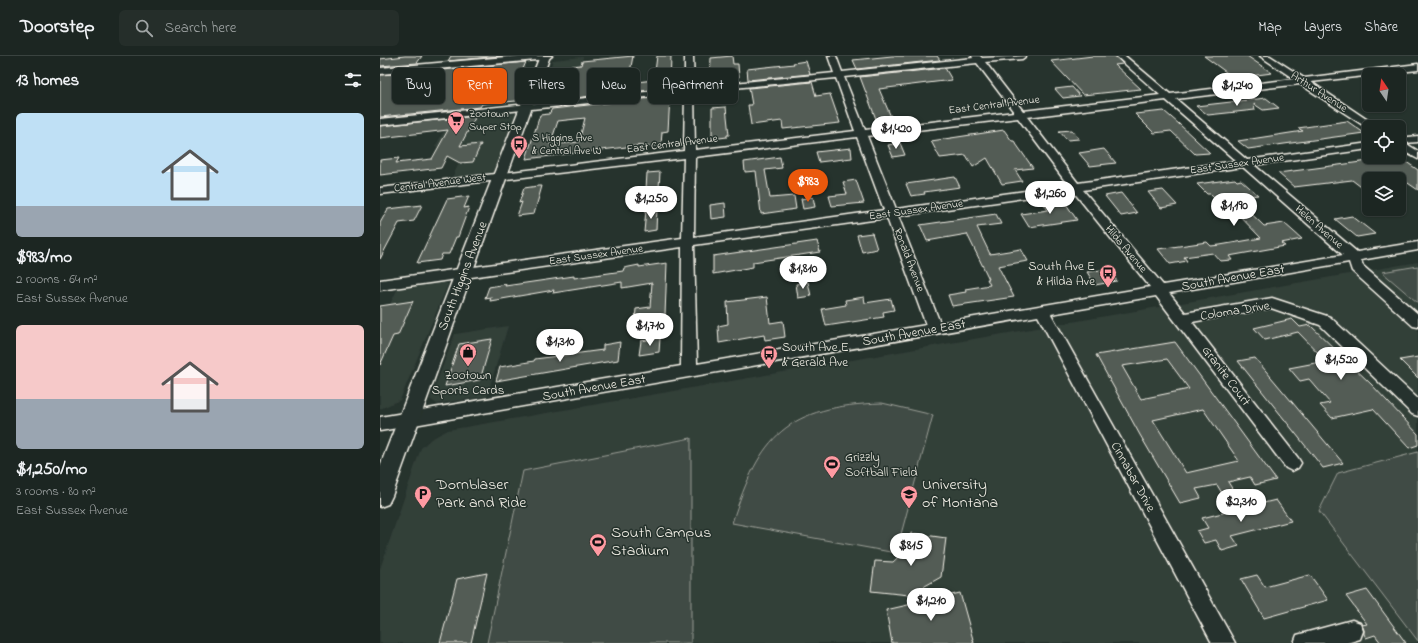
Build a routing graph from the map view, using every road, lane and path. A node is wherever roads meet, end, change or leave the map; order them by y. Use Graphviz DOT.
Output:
graph roads {
  1 [pos="545,56"];
  2 [pos="548,56"];
  3 [pos="689,56"];
  4 [pos="832,56"];
  5 [pos="1022,56"];
  6 [pos="1120,56"];
  7 [pos="1264,56"];
  8 [pos="978,58"];
  9 [pos="1418,67"];
  10 [pos="689,68"];
  11 [pos="381,73"];
  12 [pos="839,75"];
  13 [pos="1302,81"];
  14 [pos="738,85"];
  15 [pos="648,94"];
  16 [pos="1167,97"];
  17 [pos="689,104"];
  18 [pos="527,107"];
  19 [pos="1020,114"];
  20 [pos="1362,120"];
  21 [pos="380,122"];
  22 [pos="861,133"];
  23 [pos="1418,139"];
  24 [pos="1406,142"];
  25 [pos="1362,147"];
  26 [pos="1406,148"];
  27 [pos="689,154"];
  28 [pos="1418,156"];
  29 [pos="1243,163"];
  30 [pos="501,176"];
  31 [pos="1076,187"];
  32 [pos="380,191"];
  33 [pos="891,213"];
  34 [pos="688,242"];
  35 [pos="1418,246"];
  36 [pos="1354,257"];
  37 [pos="464,274"];
  38 [pos="380,285"];
  39 [pos="1160,291"];
  40 [pos="1042,311"];
  41 [pos="1182,319"];
  42 [pos="1418,322"];
  43 [pos="935,329"];
  44 [pos="689,372"];
  45 [pos="1418,409"];
  46 [pos="409,419"];
  47 [pos="380,424"];
  48 [pos="1292,463"];
  49 [pos="380,496"];
  50 [pos="1352,631"];
  51 [pos="1224,643"];
  52 [pos="1305,643"];
  1 -- 2 [label="street"];
  1 -- 11 [label="street"];
  1 -- 18 [label="main road, South Higgins Avenue"];
  3 -- 10 [label="street"];
  4 -- 12 [label="street, Ronald Avenue"];
  5 -- 8 [label="street"];
  6 -- 16 [label="street, Helen Avenue"];
  7 -- 13 [label="street, Arthur Avenue"];
  8 -- 12 [label="street"];
  8 -- 19 [label="street, Hilda Avenue"];
  9 -- 13 [label="street, East Central Avenue"];
  12 -- 14 [label="street"];
  12 -- 22 [label="street, Ronald Avenue"];
  13 -- 16 [label="street, East Central Avenue"];
  13 -- 20 [label="street, Arthur Avenue"];
  15 -- 18 [label="street"];
  16 -- 19 [label="street, East Central Avenue"];
  16 -- 29 [label="street, Helen Avenue"];
  17 -- 27 [label="street"];
  18 -- 21 [label="street"];
  18 -- 30 [label="main road, South Higgins Avenue"];
  19 -- 22 [label="street, East Central Avenue"];
  19 -- 31 [label="street, Hilda Avenue"];
  22 -- 27 [label="street, East Central Avenue"];
  22 -- 33 [label="street, Ronald Avenue"];
  23 -- 24 [label="street"];
  25 -- 29 [label="street, East Sussex Avenue"];
  26 -- 28 [label="street"];
  27 -- 30 [label="street, East Central Avenue"];
  27 -- 34 [label="street"];
  29 -- 31 [label="street, East Sussex Avenue"];
  29 -- 36 [label="street, Helen Avenue"];
  30 -- 32 [label="street, Central Avenue West"];
  30 -- 37 [label="main road, South Higgins Avenue"];
  31 -- 33 [label="street, East Sussex Avenue"];
  31 -- 39 [label="street, Hilda Avenue"];
  33 -- 34 [label="street, East Sussex Avenue"];
  33 -- 43 [label="street, Ronald Avenue"];
  34 -- 37 [label="street, East Sussex Avenue"];
  34 -- 44 [label="street"];
  35 -- 36 [label="street, South Avenue East"];
  36 -- 39 [label="street, South Avenue East"];
  36 -- 42 [label="street"];
  37 -- 38 [label="street, East Sussex Avenue"];
  37 -- 46 [label="main road, South Higgins Avenue"];
  39 -- 40 [label="street, South Avenue East"];
  39 -- 41 [label="street, Granite Court"];
  40 -- 43 [label="street, South Avenue East"];
  40 -- 51 [label="street, Cinnabar Drive"];
  41 -- 45 [label="street, Coloma Drive"];
  41 -- 48 [label="street, Granite Court"];
  43 -- 44 [label="street, South Avenue East"];
  44 -- 46 [label="street, South Avenue East"];
  46 -- 47 [label="street, South Avenue East"];
  46 -- 49 [label="main road, South Higgins Avenue"];
  50 -- 52 [label="street"];
}
